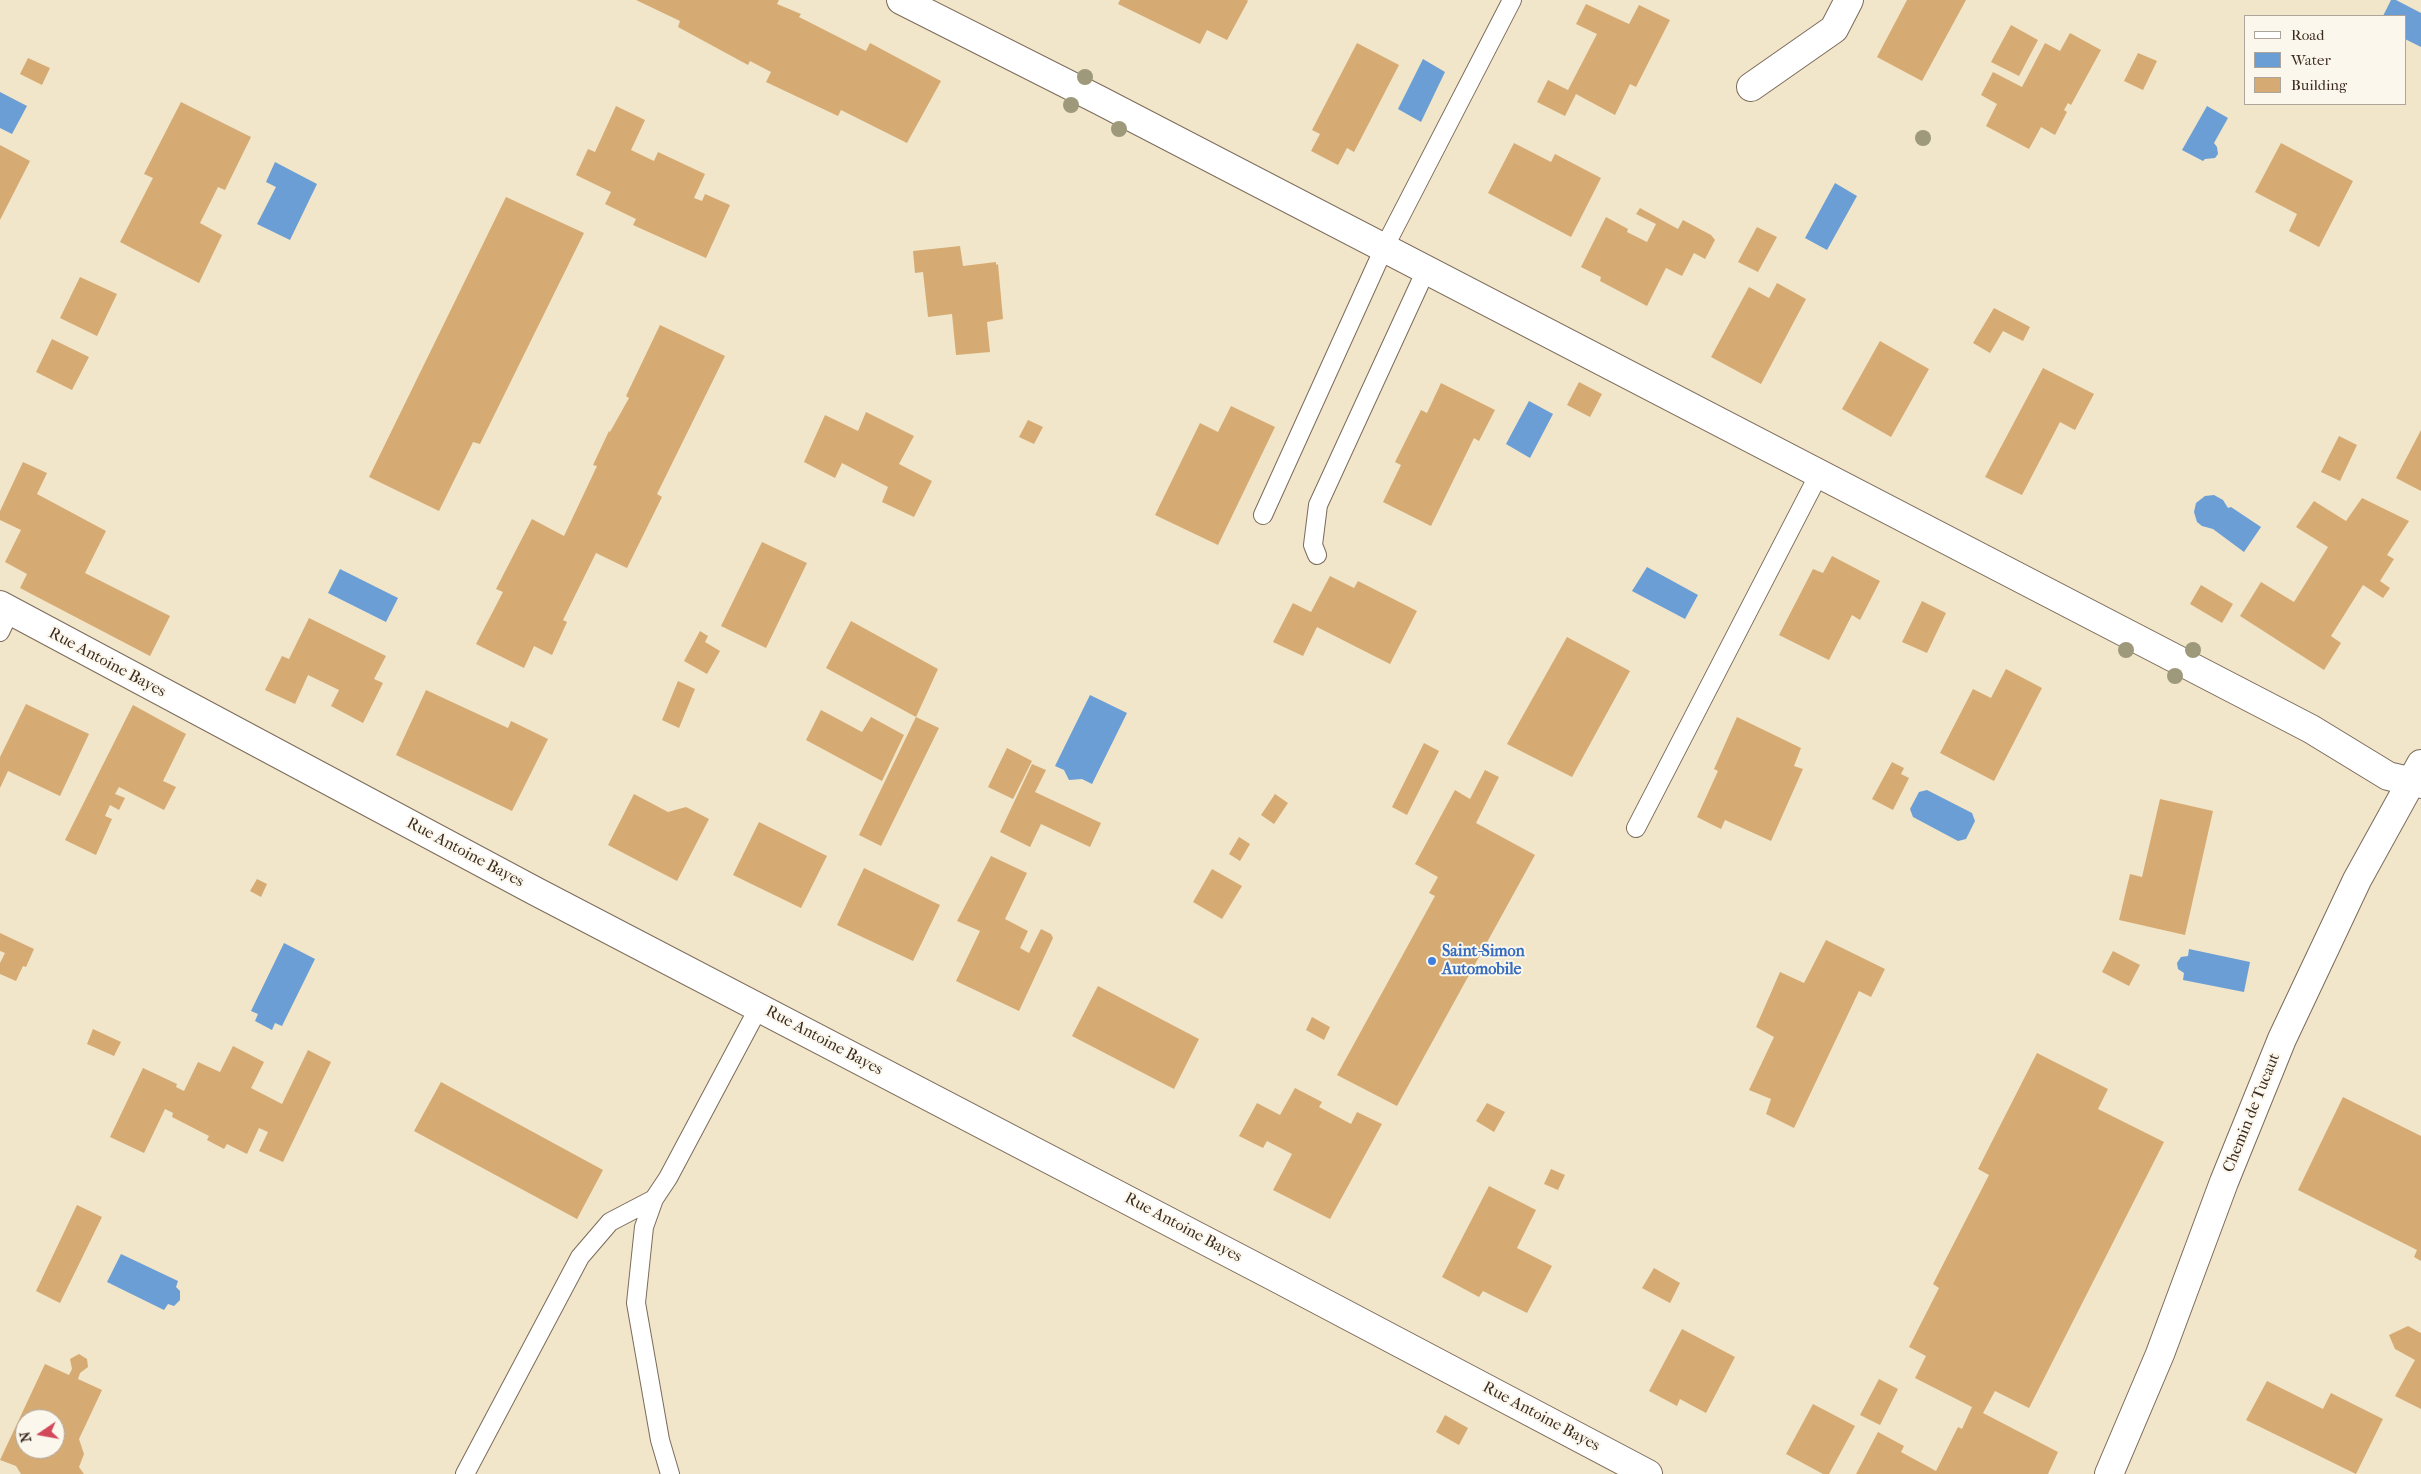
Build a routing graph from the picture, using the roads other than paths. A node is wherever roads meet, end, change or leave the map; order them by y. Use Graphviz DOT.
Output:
graph roads {
  1 [pos="901,0"];
  2 [pos="1512,0"];
  3 [pos="1849,0"];
  4 [pos="1751,87"];
  5 [pos="1384,248"];
  6 [pos="1426,270"];
  7 [pos="1819,474"];
  8 [pos="1263,516"];
  9 [pos="1317,555"];
  10 [pos="3,616"];
  11 [pos="2417,777"];
  12 [pos="1636,828"];
  13 [pos="759,1007"];
  14 [pos="654,1199"];
  15 [pos="475,1456"];
  16 [pos="465,1474"];
  17 [pos="473,1474"];
  18 [pos="670,1474"];
  19 [pos="1648,1474"];
  20 [pos="2108,1474"];
  1 -- 5 [label="street"];
  2 -- 5 [label="lane"];
  3 -- 4 [label="street"];
  5 -- 6 [label="street"];
  5 -- 8 [label="lane"];
  6 -- 7 [label="street"];
  6 -- 9 [label="lane"];
  7 -- 11 [label="street"];
  7 -- 12 [label="lane"];
  10 -- 13 [label="street, Rue Antoine Bayes"];
  11 -- 20 [label="street, Chemin de Tucaut"];
  13 -- 14 [label="lane"];
  13 -- 19 [label="street, Rue Antoine Bayes"];
  14 -- 15 [label="lane"];
  14 -- 18 [label="lane"];
  15 -- 16 [label="lane"];
  15 -- 17 [label="lane"];
}
